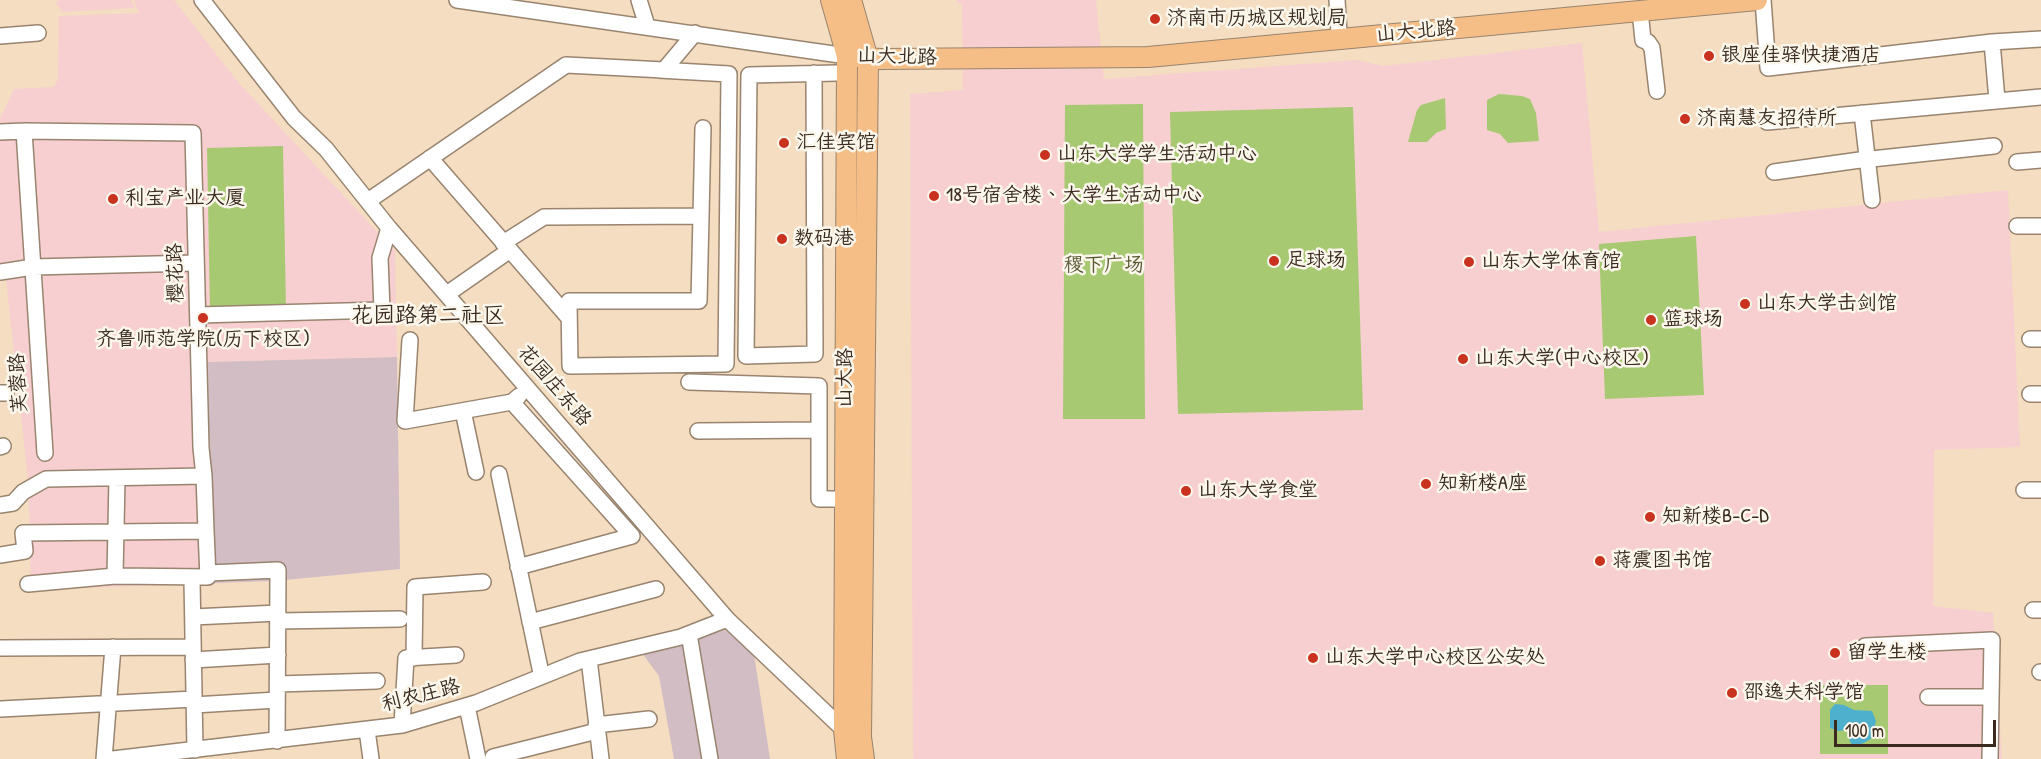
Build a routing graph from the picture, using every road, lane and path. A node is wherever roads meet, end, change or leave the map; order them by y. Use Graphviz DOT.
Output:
graph roads {
  1 [pos="202,0"];
  2 [pos="457,0"];
  3 [pos="639,0"];
  4 [pos="831,0"];
  5 [pos="851,0"];
  6 [pos="1337,0"];
  7 [pos="1698,0"];
  8 [pos="1757,0"];
  9 [pos="1763,0"];
  10 [pos="1653,6"];
  11 [pos="647,26"];
  12 [pos="38,33"];
  13 [pos="695,33"];
  14 [pos="1339,33"];
  15 [pos="0,36"];
  16 [pos="2041,39"];
  17 [pos="1992,42"];
  18 [pos="855,60"];
  19 [pos="664,70"];
  20 [pos="814,73"];
  21 [pos="1657,91"];
  22 [pos="2041,97"];
  23 [pos="1997,100"];
  24 [pos="1862,113"];
  25 [pos="1767,122"];
  26 [pos="703,128"];
  27 [pos="24,131"];
  28 [pos="0,132"];
  29 [pos="1994,146"];
  30 [pos="430,158"];
  31 [pos="1865,160"];
  32 [pos="2041,160"];
  33 [pos="2017,162"];
  34 [pos="1774,172"];
  35 [pos="368,201"];
  36 [pos="1872,201"];
  37 [pos="701,216"];
  38 [pos="2017,226"];
  39 [pos="2041,226"];
  40 [pos="389,228"];
  41 [pos="506,246"];
  42 [pos="196,263"];
  43 [pos="33,267"];
  44 [pos="0,272"];
  45 [pos="447,294"];
  46 [pos="198,315"];
  47 [pos="569,318"];
  48 [pos="410,340"];
  49 [pos="689,382"];
  50 [pos="528,388"];
  51 [pos="512,402"];
  52 [pos="463,411"];
  53 [pos="819,430"];
  54 [pos="698,431"];
  55 [pos="45,453"];
  56 [pos="477,472"];
  57 [pos="499,474"];
  58 [pos="204,476"];
  59 [pos="117,477"];
  60 [pos="2024,490"];
  61 [pos="2041,490"];
  62 [pos="845,499"];
  63 [pos="0,505"];
  64 [pos="206,531"];
  65 [pos="116,532"];
  66 [pos="0,555"];
  67 [pos="518,567"];
  68 [pos="208,573"];
  69 [pos="115,576"];
  70 [pos="192,580"];
  71 [pos="483,582"];
  72 [pos="28,584"];
  73 [pos="656,589"];
  74 [pos="193,617"];
  75 [pos="278,617"];
  76 [pos="400,619"];
  77 [pos="727,619"];
  78 [pos="530,622"];
  79 [pos="689,634"];
  80 [pos="1865,645"];
  81 [pos="113,647"];
  82 [pos="0,648"];
  83 [pos="193,654"];
  84 [pos="278,655"];
  85 [pos="456,655"];
  86 [pos="414,658"];
  87 [pos="589,659"];
  88 [pos="541,673"];
  89 [pos="377,681"];
  90 [pos="278,684"];
  91 [pos="1991,697"];
  92 [pos="1928,698"];
  93 [pos="277,700"];
  94 [pos="194,702"];
  95 [pos="108,704"];
  96 [pos="467,706"];
  97 [pos="1,710"];
  98 [pos="650,719"];
  99 [pos="402,725"];
  100 [pos="596,728"];
  101 [pos="367,730"];
  102 [pos="844,730"];
  103 [pos="277,741"];
  104 [pos="195,750"];
  105 [pos="486,758"];
  106 [pos="104,759"];
  107 [pos="113,759"];
  108 [pos="370,759"];
  109 [pos="601,759"];
  110 [pos="710,759"];
  111 [pos="847,759"];
  112 [pos="864,759"];
  113 [pos="1990,759"];
  1 -- 35 [label="street, 花园庄东路"];
  2 -- 11 [label="street"];
  3 -- 11 [label="street"];
  4 -- 18 [label="main road, 山大路"];
  5 -- 18 [label="main road, 山大路"];
  6 -- 14 [label="street"];
  7 -- 10 [label="main road, 山大北路"];
  8 -- 10 [label="main road, 山大北路"];
  9 -- 17 [label="street"];
  10 -- 14 [label="main road, 山大北路"];
  10 -- 18 [label="main road, 山大北路"];
  10 -- 21 [label="street"];
  11 -- 13 [label="street"];
  12 -- 15 [label="street"];
  13 -- 18 [label="street"];
  13 -- 19 [label="street"];
  14 -- 18 [label="main road, 山大北路"];
  16 -- 17 [label="street"];
  17 -- 23 [label="street"];
  18 -- 20 [label="street"];
  18 -- 62 [label="main road, 山大路"];
  18 -- 112 [label="main road, 山大路"];
  19 -- 30 [label="street"];
  19 -- 47 [label="street"];
  20 -- 20 [label="street"];
  22 -- 23 [label="street"];
  23 -- 24 [label="street"];
  24 -- 25 [label="street"];
  24 -- 31 [label="street"];
  26 -- 37 [label="street"];
  27 -- 28 [label="street"];
  27 -- 42 [label="street, 樱花路"];
  27 -- 43 [label="street, 芙蓉路"];
  29 -- 31 [label="street"];
  30 -- 35 [label="street"];
  30 -- 41 [label="street"];
  31 -- 34 [label="street"];
  31 -- 36 [label="street"];
  32 -- 33 [label="street"];
  35 -- 40 [label="street, 花园庄东路"];
  37 -- 41 [label="street"];
  37 -- 47 [label="street"];
  38 -- 39 [label="street"];
  40 -- 45 [label="street, 花园庄东路"];
  40 -- 46 [label="street"];
  41 -- 45 [label="street"];
  41 -- 47 [label="street"];
  42 -- 43 [label="street"];
  42 -- 46 [label="street, 樱花路"];
  43 -- 44 [label="street"];
  43 -- 55 [label="street, 芙蓉路"];
  45 -- 50 [label="street, 花园庄东路"];
  46 -- 58 [label="street, 樱花路"];
  48 -- 52 [label="street"];
  49 -- 53 [label="street"];
  50 -- 51 [label="street"];
  50 -- 77 [label="street, 花园庄东路"];
  51 -- 52 [label="street"];
  51 -- 67 [label="street"];
  52 -- 56 [label="street"];
  53 -- 54 [label="street"];
  53 -- 62 [label="street"];
  57 -- 67 [label="street"];
  58 -- 59 [label="street"];
  58 -- 64 [label="street, 樱花路"];
  59 -- 63 [label="street"];
  59 -- 65 [label="street"];
  60 -- 61 [label="street"];
  62 -- 102 [label="main road, 山大路"];
  64 -- 65 [label="street"];
  64 -- 68 [label="street, 樱花路"];
  65 -- 66 [label="street"];
  65 -- 69 [label="street"];
  67 -- 78 [label="street"];
  68 -- 69 [label="street"];
  68 -- 75 [label="street"];
  69 -- 72 [label="street"];
  70 -- 74 [label="street"];
  71 -- 86 [label="street"];
  73 -- 78 [label="street"];
  74 -- 75 [label="street"];
  74 -- 83 [label="street"];
  75 -- 76 [label="street"];
  75 -- 84 [label="street"];
  77 -- 79 [label="street, 利农庄路"];
  77 -- 102 [label="street, 花园庄东路"];
  78 -- 88 [label="street"];
  79 -- 87 [label="street, 利农庄路"];
  79 -- 110 [label="street"];
  80 -- 91 [label="street"];
  81 -- 82 [label="street"];
  81 -- 83 [label="street"];
  81 -- 95 [label="street"];
  83 -- 84 [label="street"];
  83 -- 94 [label="street"];
  84 -- 90 [label="street"];
  85 -- 86 [label="street"];
  86 -- 99 [label="street"];
  87 -- 96 [label="street, 利农庄路"];
  87 -- 100 [label="street"];
  89 -- 90 [label="street"];
  90 -- 93 [label="street"];
  91 -- 92 [label="street"];
  91 -- 113 [label="street"];
  93 -- 94 [label="street"];
  93 -- 103 [label="street"];
  94 -- 95 [label="street"];
  94 -- 104 [label="street"];
  95 -- 97 [label="street"];
  95 -- 106 [label="street"];
  96 -- 99 [label="street, 利农庄路"];
  96 -- 105 [label="street"];
  98 -- 100 [label="street"];
  99 -- 101 [label="street, 利农庄路"];
  100 -- 105 [label="street"];
  100 -- 109 [label="street"];
  101 -- 103 [label="street, 利农庄路"];
  101 -- 108 [label="street"];
  102 -- 111 [label="main road, 山大路"];
  103 -- 104 [label="street, 利农庄路"];
  104 -- 107 [label="street, 利农庄路"];
}
